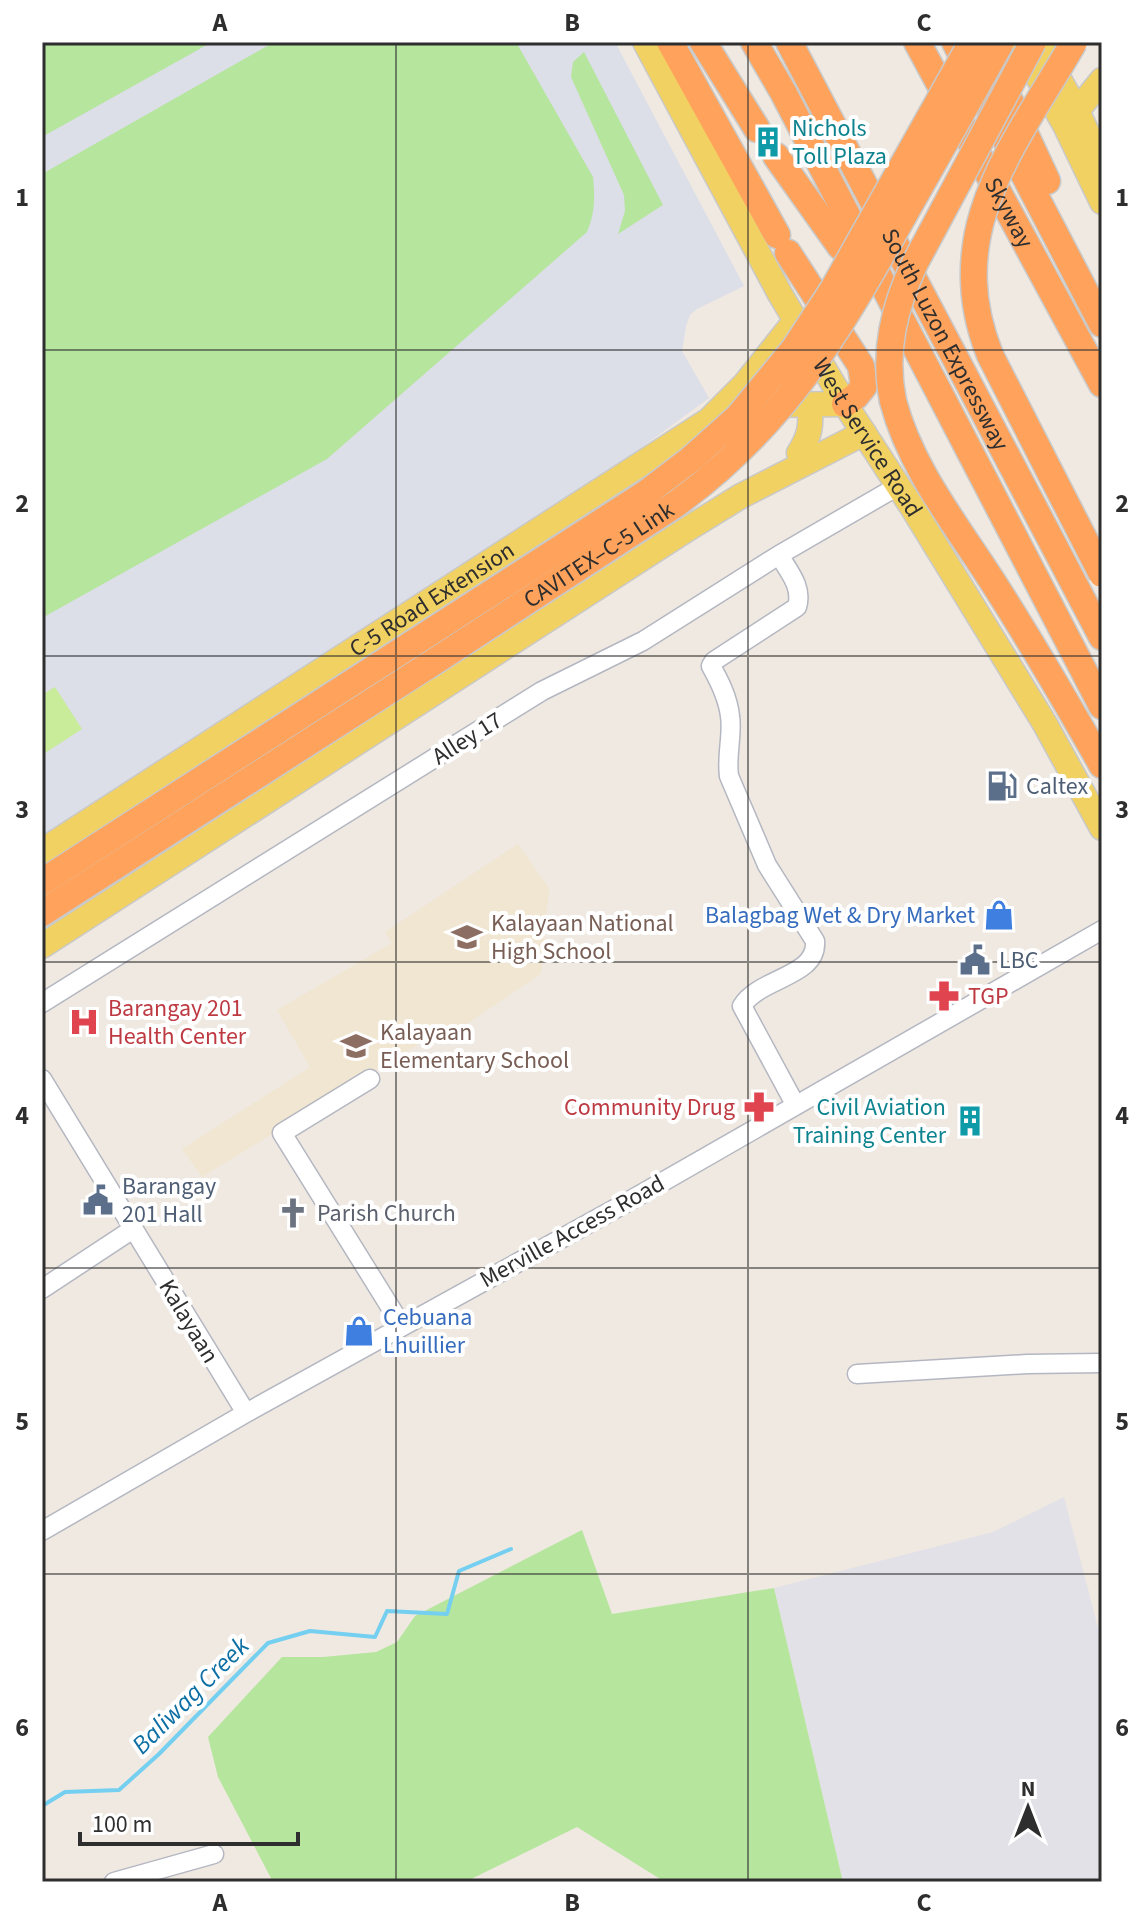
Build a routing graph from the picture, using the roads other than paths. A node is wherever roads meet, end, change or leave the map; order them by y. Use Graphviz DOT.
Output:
graph roads {
  1 [pos="645,42"];
  2 [pos="670,42"];
  3 [pos="703,42"];
  4 [pos="754,42"];
  5 [pos="789,42"];
  6 [pos="917,42"];
  7 [pos="955,42"];
  8 [pos="972,42"];
  9 [pos="983,42"];
  10 [pos="1001,42"];
  11 [pos="1018,42"];
  12 [pos="1035,42"];
  13 [pos="1074,42"];
  14 [pos="1102,80"];
  15 [pos="1071,118"];
  16 [pos="757,129"];
  17 [pos="776,156"];
  18 [pos="1102,164"];
  19 [pos="1102,202"];
  20 [pos="883,288"];
  21 [pos="1098,316"];
  22 [pos="796,320"];
  23 [pos="1102,384"];
  24 [pos="809,405"];
  25 [pos="854,418"];
  26 [pos="709,420"];
  27 [pos="799,453"];
  28 [pos="898,486"];
  29 [pos="741,496"];
  30 [pos="779,555"];
  31 [pos="1102,574"];
  32 [pos="1102,637"];
  33 [pos="1102,706"];
  34 [pos="1102,765"];
  35 [pos="1102,828"];
  36 [pos="42,851"];
  37 [pos="42,882"];
  38 [pos="42,913"];
  39 [pos="1102,930"];
  40 [pos="42,946"];
  41 [pos="42,1003"];
  42 [pos="42,1079"];
  43 [pos="370,1079"];
  44 [pos="795,1104"];
  45 [pos="133,1229"];
  46 [pos="42,1289"];
  47 [pos="402,1326"];
  48 [pos="1102,1363"];
  49 [pos="857,1374"];
  50 [pos="246,1413"];
  51 [pos="42,1531"];
  52 [pos="214,1854"];
  53 [pos="114,1882"];
  1 -- 22 [label="main road, West Service Road"];
  2 -- 25 [label="highway"];
  3 -- 16 [label="highway"];
  4 -- 20 [label="highway, South Luzon Expressway"];
  5 -- 32 [label="highway, South Luzon Expressway"];
  6 -- 23 [label="highway, Skyway"];
  7 -- 21 [label="highway, Skyway"];
  8 -- 37 [label="highway, CAVITEX–C-5 Link, bridge"];
  9 -- 21 [label="highway, Skyway"];
  10 -- 38 [label="highway, CAVITEX–C-5 Link, bridge"];
  11 -- 15 [label="main road"];
  12 -- 15 [label="main road"];
  12 -- 34 [label="highway, bridge"];
  13 -- 31 [label="highway, bridge"];
  14 -- 15 [label="main road"];
  15 -- 18 [label="main road"];
  15 -- 19 [label="main road"];
  17 -- 20 [label="highway, South Luzon Expressway"];
  20 -- 33 [label="highway, South Luzon Expressway"];
  22 -- 25 [label="main road, West Service Road"];
  22 -- 26 [label="main road, C-5 Road Extension"];
  24 -- 25 [label="main road"];
  24 -- 26 [label="main road"];
  24 -- 27 [label="main road"];
  25 -- 27 [label="main road"];
  25 -- 28 [label="main road, West Service Road"];
  25 -- 29 [label="main road"];
  26 -- 36 [label="main road, C-5 Road Extension"];
  27 -- 29 [label="main road"];
  28 -- 30 [label="street, Alley 17"];
  28 -- 35 [label="main road, West Service Road"];
  29 -- 40 [label="main road"];
  30 -- 41 [label="street, Alley 17"];
  30 -- 44 [label="street"];
  39 -- 44 [label="street, Merville Access Road"];
  42 -- 45 [label="street, Kalayaan"];
  43 -- 47 [label="street"];
  44 -- 47 [label="street, Merville Access Road"];
  45 -- 46 [label="street"];
  45 -- 50 [label="street, Kalayaan"];
  47 -- 50 [label="street, Merville Access Road"];
  48 -- 49 [label="street"];
  50 -- 51 [label="street, Merville Access Road"];
  52 -- 53 [label="street"];
}
